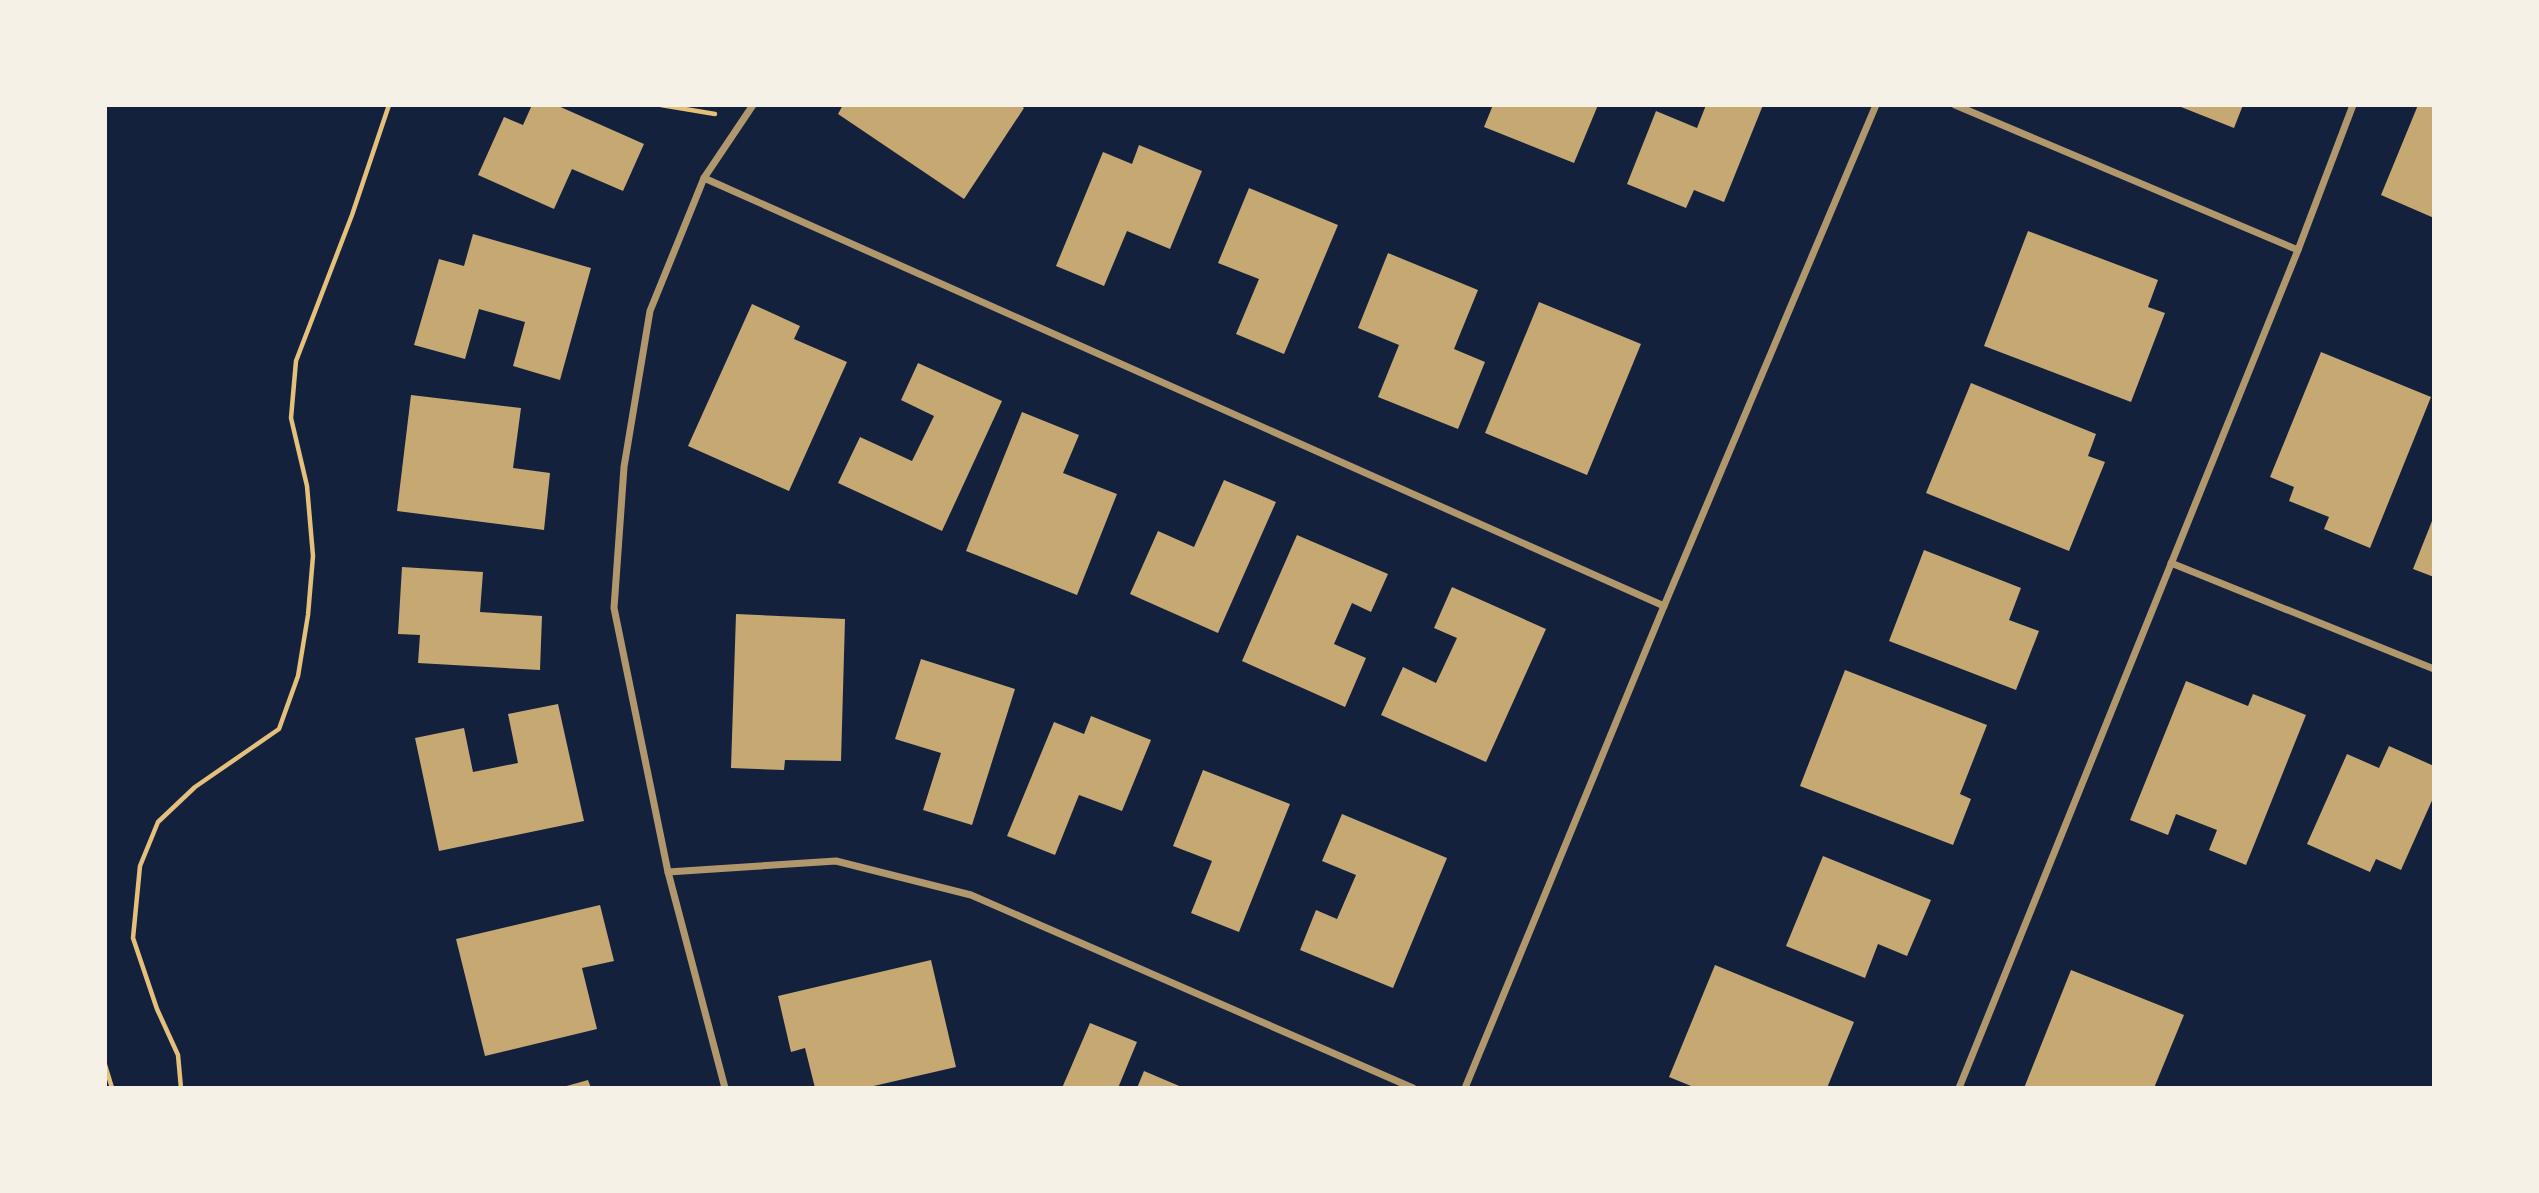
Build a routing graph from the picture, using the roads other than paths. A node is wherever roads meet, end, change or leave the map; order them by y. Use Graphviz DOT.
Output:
graph roads {
  1 [pos="753,105"];
  2 [pos="1876,105"];
  3 [pos="1955,105"];
  4 [pos="2353,105"];
  5 [pos="704,178"];
  6 [pos="2298,250"];
  7 [pos="2171,563"];
  8 [pos="1664,606"];
  9 [pos="2434,669"];
  10 [pos="668,872"];
  11 [pos="724,1088"];
  12 [pos="1413,1088"];
  13 [pos="1465,1088"];
  14 [pos="1959,1088"];
  1 -- 5 [label="street"];
  2 -- 8 [label="street"];
  3 -- 6 [label="street"];
  4 -- 6 [label="street"];
  5 -- 8 [label="street"];
  5 -- 10 [label="street"];
  6 -- 7 [label="street"];
  7 -- 9 [label="street"];
  7 -- 14 [label="street"];
  8 -- 13 [label="street"];
  10 -- 11 [label="street"];
  10 -- 12 [label="street"];
}
